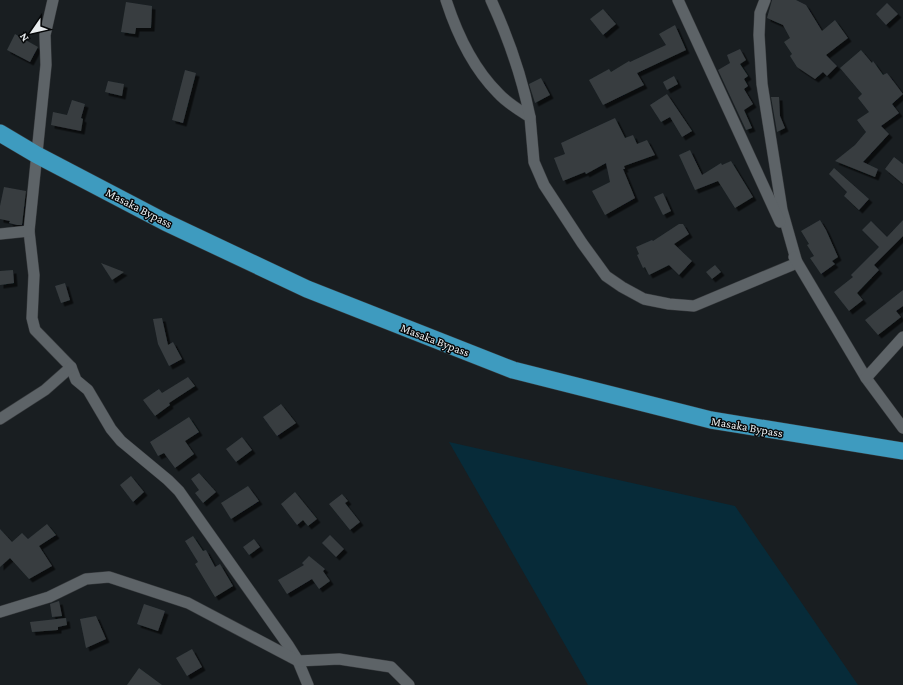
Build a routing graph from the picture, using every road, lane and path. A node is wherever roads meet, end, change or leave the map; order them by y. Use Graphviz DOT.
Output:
graph roads {
  1 [pos="53,0"];
  2 [pos="446,0"];
  3 [pos="491,0"];
  4 [pos="678,0"];
  5 [pos="765,0"];
  6 [pos="530,117"];
  7 [pos="0,133"];
  8 [pos="37,155"];
  9 [pos="29,231"];
  10 [pos="0,234"];
  11 [pos="797,262"];
  12 [pos="903,337"];
  13 [pos="71,367"];
  14 [pos="866,378"];
  15 [pos="0,419"];
  16 [pos="903,428"];
  17 [pos="903,451"];
  18 [pos="0,612"];
  19 [pos="298,661"];
  20 [pos="308,685"];
  21 [pos="409,685"];
  1 -- 8 [label="street"];
  2 -- 6 [label="street"];
  3 -- 6 [label="street"];
  4 -- 11 [label="street"];
  5 -- 11 [label="street"];
  6 -- 11 [label="street"];
  7 -- 8 [label="highway, Masaka Bypass"];
  8 -- 9 [label="street"];
  8 -- 17 [label="highway, Masaka Bypass"];
  9 -- 10 [label="street"];
  9 -- 13 [label="street"];
  11 -- 14 [label="street"];
  12 -- 14 [label="street"];
  13 -- 15 [label="street"];
  13 -- 19 [label="street"];
  14 -- 16 [label="street"];
  18 -- 19 [label="street"];
  19 -- 20 [label="street"];
  19 -- 21 [label="street"];
}
